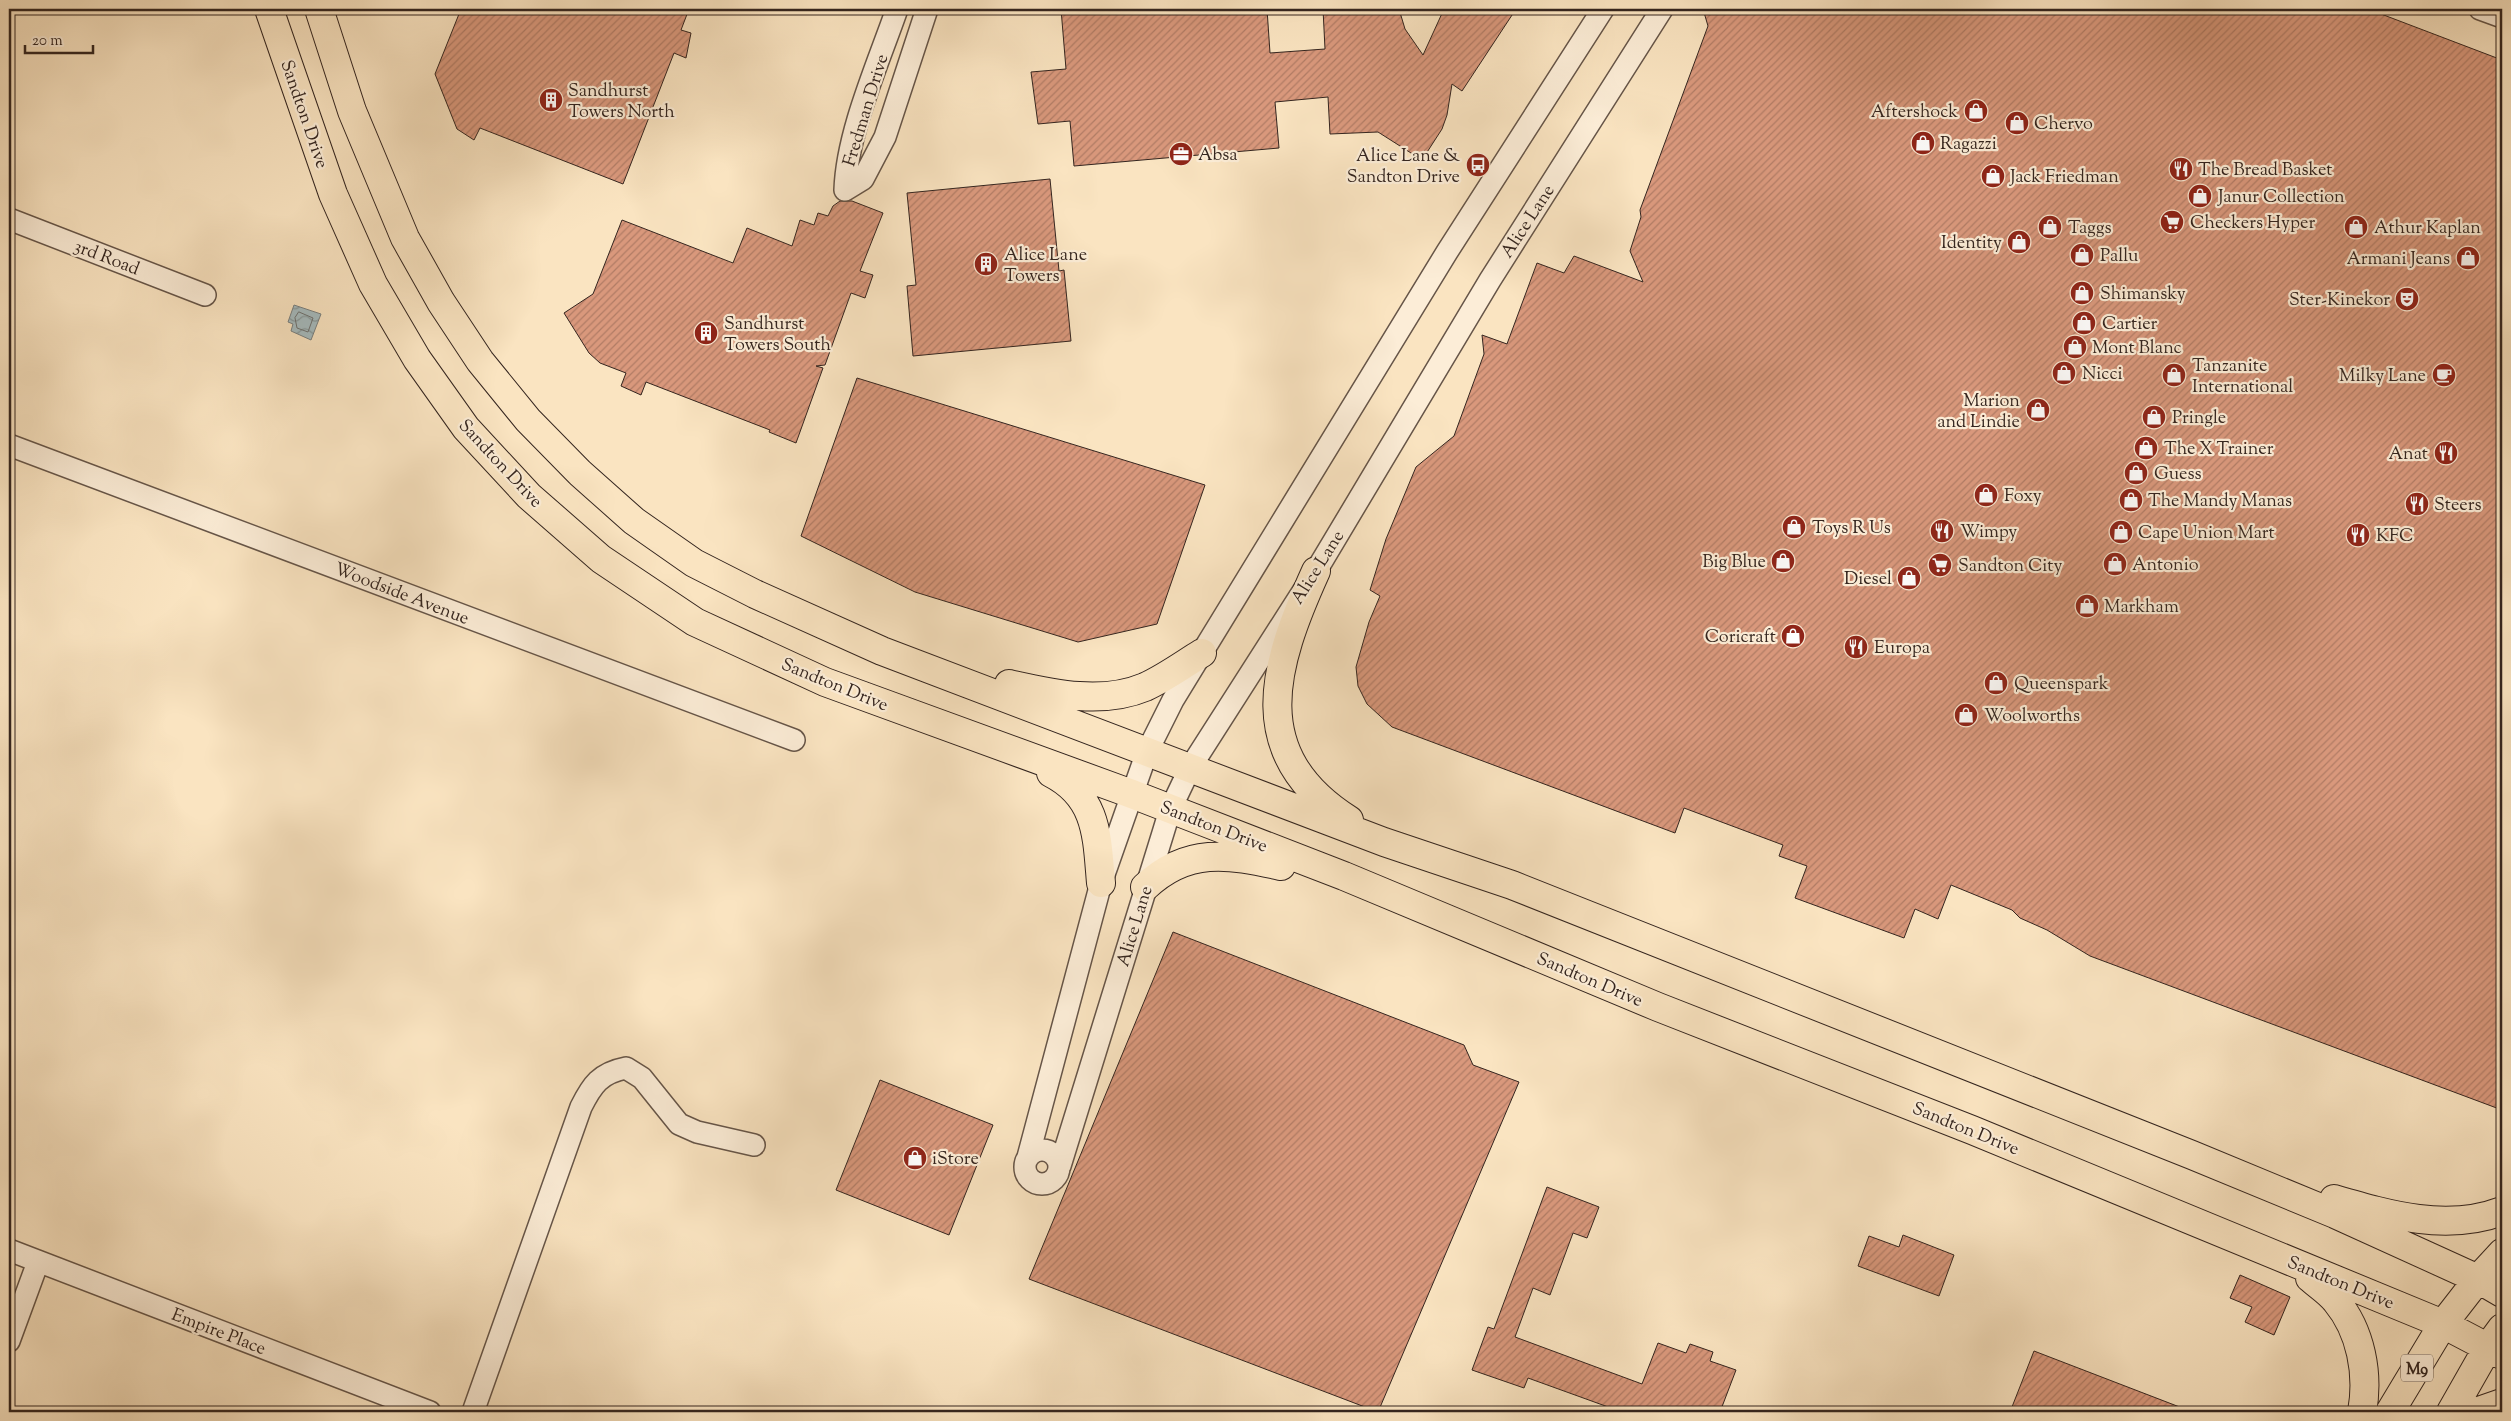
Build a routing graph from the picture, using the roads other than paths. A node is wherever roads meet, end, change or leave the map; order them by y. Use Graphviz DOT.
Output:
graph roads {
  1 [pos="269,9"];
  2 [pos="319,9"];
  3 [pos="897,9"];
  4 [pos="927,9"];
  5 [pos="1603,9"];
  6 [pos="1662,9"];
  7 [pos="2480,9"];
  8 [pos="2502,17"];
  9 [pos="882,52"];
  10 [pos="911,61"];
  11 [pos="9,219"];
  12 [pos="205,295"];
  13 [pos="9,445"];
  14 [pos="1316,571"];
  15 [pos="882,651"];
  16 [pos="1202,653"];
  17 [pos="794,740"];
  18 [pos="1003,748"];
  19 [pos="1147,752"];
  20 [pos="1190,768"];
  21 [pos="1132,794"];
  22 [pos="1170,810"];
  23 [pos="1384,842"];
  24 [pos="1344,876"];
  25 [pos="1101,883"];
  26 [pos="1145,888"];
  27 [pos="754,1145"];
  28 [pos="2192,1155"];
  29 [pos="2502,1211"];
  30 [pos="2245,1243"];
  31 [pos="9,1250"];
  32 [pos="2502,1253"];
  33 [pos="38,1262"];
  34 [pos="2478,1279"];
  35 [pos="2502,1293"];
  36 [pos="2444,1324"];
  37 [pos="9,1340"];
  38 [pos="2497,1343"];
  39 [pos="2502,1403"];
  40 [pos="430,1412"];
  41 [pos="473,1412"];
  42 [pos="2362,1412"];
  43 [pos="2390,1412"];
  44 [pos="2451,1412"];
  45 [pos="2476,1412"];
  1 -- 18 [label="main road, Sandton Drive"];
  2 -- 15 [label="main road"];
  3 -- 9 [label="street, Fredman Drive"];
  4 -- 10 [label="street, Fredman Drive"];
  5 -- 16 [label="street"];
  6 -- 14 [label="street, Alice Lane"];
  7 -- 8 [label="street"];
  9 -- 10 [label="street"];
  9 -- 10 [label="street, Fredman Drive"];
  11 -- 12 [label="street, 3rd Road"];
  13 -- 17 [label="street, Woodside Avenue"];
  14 -- 20 [label="street, Alice Lane"];
  14 -- 23 [label="main road"];
  15 -- 16 [label="main road"];
  15 -- 19 [label="main road"];
  16 -- 19 [label="street"];
  18 -- 21 [label="main road, Sandton Drive"];
  18 -- 25 [label="main road"];
  19 -- 20 [label="main road"];
  19 -- 21 [label="street"];
  20 -- 22 [label="street, Alice Lane"];
  20 -- 23 [label="main road"];
  21 -- 22 [label="main road, Sandton Drive"];
  21 -- 25 [label="street"];
  22 -- 24 [label="main road, Sandton Drive"];
  22 -- 26 [label="street, Alice Lane"];
  23 -- 28 [label="main road"];
  24 -- 26 [label="main road"];
  24 -- 30 [label="main road, Sandton Drive"];
  25 -- 26 [label="street, Alice Lane"];
  27 -- 41 [label="street"];
  28 -- 29 [label="main road"];
  28 -- 34 [label="main road"];
  30 -- 36 [label="main road, Sandton Drive"];
  30 -- 42 [label="main road"];
  31 -- 33 [label="street, Empire Place"];
  32 -- 34 [label="main road, M9"];
  33 -- 37 [label="street"];
  33 -- 40 [label="street, Empire Place"];
  34 -- 35 [label="main road"];
  34 -- 36 [label="main road, M9"];
  36 -- 38 [label="main road, Sandton Drive"];
  36 -- 43 [label="main road, M9"];
  38 -- 44 [label="main road"];
  39 -- 45 [label="main road"];
}
